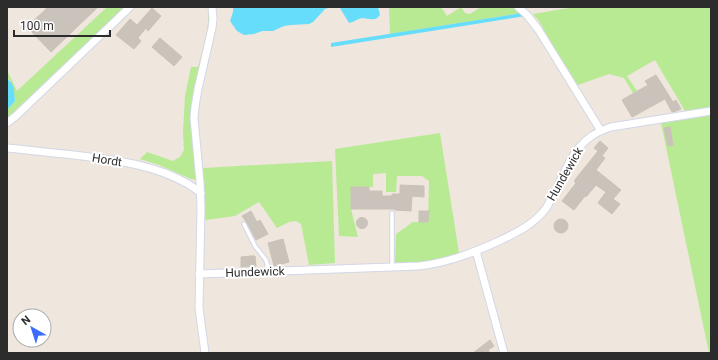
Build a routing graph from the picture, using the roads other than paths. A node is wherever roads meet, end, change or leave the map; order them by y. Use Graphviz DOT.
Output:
graph roads {
  1 [pos="130,7"];
  2 [pos="212,7"];
  3 [pos="518,7"];
  4 [pos="711,111"];
  5 [pos="7,123"];
  6 [pos="601,131"];
  7 [pos="7,148"];
  8 [pos="201,193"];
  9 [pos="392,213"];
  10 [pos="244,224"];
  11 [pos="476,251"];
  12 [pos="392,267"];
  13 [pos="269,272"];
  14 [pos="199,274"];
  15 [pos="205,353"];
  16 [pos="504,353"];
  1 -- 5 [label="street"];
  2 -- 8 [label="street"];
  3 -- 6 [label="street"];
  4 -- 6 [label="street, Hundewick"];
  6 -- 11 [label="street, Hundewick"];
  7 -- 8 [label="street, Hordt"];
  8 -- 14 [label="street"];
  9 -- 12 [label="lane"];
  10 -- 13 [label="lane"];
  11 -- 12 [label="street, Hundewick"];
  11 -- 16 [label="street"];
  12 -- 13 [label="street, Hundewick"];
  13 -- 14 [label="street, Hundewick"];
  14 -- 15 [label="street"];
}
